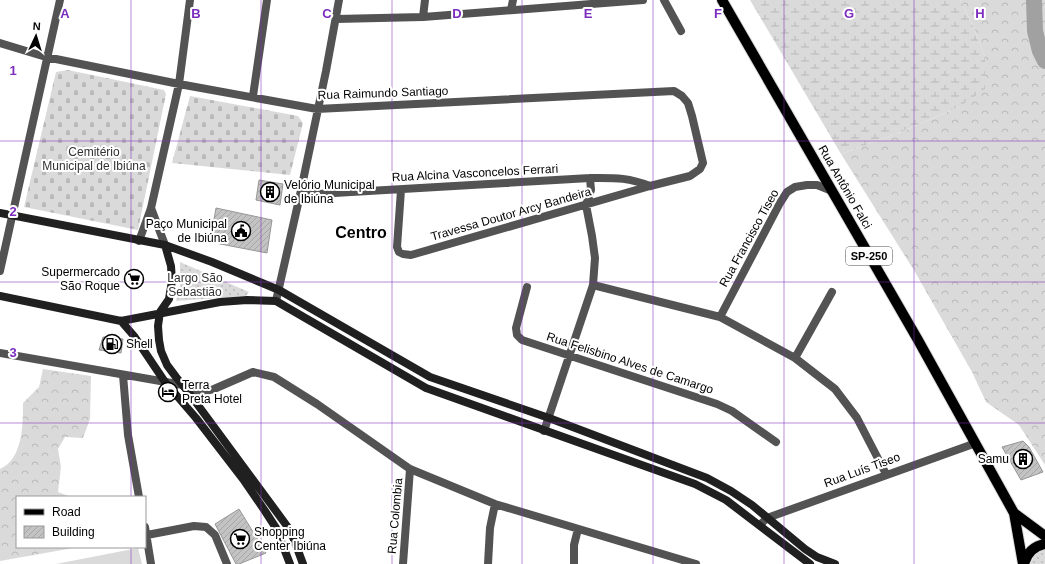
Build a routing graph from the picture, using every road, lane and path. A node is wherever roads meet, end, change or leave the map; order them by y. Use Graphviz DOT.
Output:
graph roads {
  1 [pos="60,0"];
  2 [pos="190,0"];
  3 [pos="267,0"];
  4 [pos="339,0"];
  5 [pos="425,0"];
  6 [pos="513,0"];
  7 [pos="643,0"];
  8 [pos="664,0"];
  9 [pos="722,0"];
  10 [pos="511,10"];
  11 [pos="423,17"];
  12 [pos="336,19"];
  13 [pos="681,31"];
  14 [pos="0,43"];
  15 [pos="46,57"];
  16 [pos="179,84"];
  17 [pos="253,96"];
  18 [pos="317,109"];
  19 [pos="690,176"];
  20 [pos="590,178"];
  21 [pos="650,186"];
  22 [pos="401,190"];
  23 [pos="832,191"];
  24 [pos="300,195"];
  25 [pos="586,205"];
  26 [pos="151,208"];
  27 [pos="0,213"];
  28 [pos="11,215"];
  29 [pos="139,241"];
  30 [pos="165,245"];
  31 [pos="0,271"];
  32 [pos="593,285"];
  33 [pos="527,287"];
  34 [pos="279,290"];
  35 [pos="832,292"];
  36 [pos="0,296"];
  37 [pos="276,301"];
  38 [pos="160,312"];
  39 [pos="720,317"];
  40 [pos="121,321"];
  41 [pos="0,353"];
  42 [pos="570,356"];
  43 [pos="795,358"];
  44 [pos="123,375"];
  45 [pos="430,377"];
  46 [pos="165,382"];
  47 [pos="183,385"];
  48 [pos="426,388"];
  49 [pos="549,418"];
  50 [pos="544,431"];
  51 [pos="776,442"];
  52 [pos="976,443"];
  53 [pos="410,469"];
  54 [pos="886,474"];
  55 [pos="139,496"];
  56 [pos="495,504"];
  57 [pos="1014,513"];
  58 [pos="767,518"];
  59 [pos="760,525"];
  60 [pos="578,529"];
  61 [pos="146,531"];
  62 [pos="1045,536"];
  63 [pos="293,537"];
  64 [pos="282,542"];
  65 [pos="1045,544"];
  66 [pos="151,564"];
  67 [pos="227,564"];
  68 [pos="290,564"];
  69 [pos="303,564"];
  70 [pos="403,564"];
  71 [pos="488,564"];
  72 [pos="574,564"];
  73 [pos="696,564"];
  74 [pos="810,564"];
  75 [pos="835,564"];
  76 [pos="1024,564"];
  1 -- 15 [label="street"];
  2 -- 16 [label="street"];
  3 -- 17 [label="street"];
  4 -- 12 [label="street"];
  5 -- 11 [label="street"];
  6 -- 10 [label="street"];
  7 -- 10 [label="street"];
  8 -- 13 [label="street"];
  9 -- 23 [label="main road, Rua Antônio Falci / SP-250"];
  10 -- 11 [label="street"];
  11 -- 12 [label="street"];
  12 -- 18 [label="street"];
  14 -- 15 [label="street, Rua Raimundo Santiago"];
  15 -- 16 [label="street, Rua Raimundo Santiago"];
  15 -- 28 [label="street"];
  16 -- 17 [label="street, Rua Raimundo Santiago"];
  16 -- 26 [label="street"];
  17 -- 18 [label="street, Rua Raimundo Santiago"];
  18 -- 19 [label="street, Rua Raimundo Santiago"];
  18 -- 24 [label="street"];
  19 -- 21 [label="street, Travessa Doutor Arcy Bandeira"];
  20 -- 21 [label="street, Rua Alcina Vasconcelos Ferrari"];
  20 -- 22 [label="street, Rua Alcina Vasconcelos Ferrari"];
  20 -- 25 [label="street"];
  21 -- 25 [label="street, Travessa Doutor Arcy Bandeira"];
  22 -- 24 [label="street, Rua Alcina Vasconcelos Ferrari"];
  22 -- 25 [label="street, Travessa Doutor Arcy Bandeira"];
  23 -- 39 [label="street, Rua Francisco Tiseo"];
  23 -- 52 [label="main road, Rua Antônio Falci / SP-250"];
  24 -- 34 [label="street"];
  25 -- 32 [label="street"];
  26 -- 29 [label="street"];
  26 -- 30 [label="street"];
  27 -- 28 [label="main road"];
  28 -- 29 [label="main road"];
  28 -- 31 [label="street"];
  29 -- 30 [label="main road"];
  30 -- 34 [label="main road"];
  30 -- 38 [label="main road"];
  32 -- 39 [label="street"];
  32 -- 42 [label="street"];
  33 -- 42 [label="street, Rua Felisbino Alves de Camargo"];
  34 -- 37 [label="street"];
  34 -- 45 [label="main road"];
  35 -- 43 [label="street"];
  36 -- 40 [label="main road"];
  37 -- 38 [label="main road"];
  37 -- 48 [label="main road"];
  38 -- 40 [label="main road"];
  38 -- 47 [label="main road"];
  39 -- 43 [label="street"];
  40 -- 46 [label="main road"];
  41 -- 44 [label="street"];
  42 -- 49 [label="street"];
  42 -- 51 [label="street, Rua Felisbino Alves de Camargo"];
  43 -- 54 [label="street"];
  44 -- 46 [label="street"];
  44 -- 55 [label="street"];
  45 -- 48 [label="main road"];
  45 -- 49 [label="main road"];
  46 -- 47 [label="street"];
  46 -- 64 [label="main road"];
  47 -- 53 [label="street"];
  47 -- 63 [label="main road"];
  48 -- 50 [label="main road"];
  49 -- 50 [label="street"];
  49 -- 58 [label="main road"];
  50 -- 59 [label="main road"];
  52 -- 54 [label="street, Rua Luís Tiseo"];
  52 -- 57 [label="main road, Rua Antônio Falci / SP-250"];
  53 -- 56 [label="street"];
  53 -- 70 [label="street, Rua Colombia"];
  54 -- 58 [label="street, Rua Luís Tiseo"];
  56 -- 60 [label="street"];
  56 -- 71 [label="street"];
  57 -- 62 [label="main road, Rua Antônio Falci / SP-250"];
  57 -- 76 [label="main road, Rua Antônio Falci / SP-250"];
  58 -- 59 [label="street, Rua Luís Tiseo"];
  58 -- 75 [label="main road"];
  59 -- 74 [label="main road"];
  60 -- 72 [label="street"];
  60 -- 73 [label="street"];
  61 -- 66 [label="street"];
  61 -- 67 [label="street"];
  63 -- 64 [label="main road"];
  63 -- 69 [label="main road"];
  64 -- 68 [label="main road"];
  65 -- 76 [label="main road, SP-250"];
}
